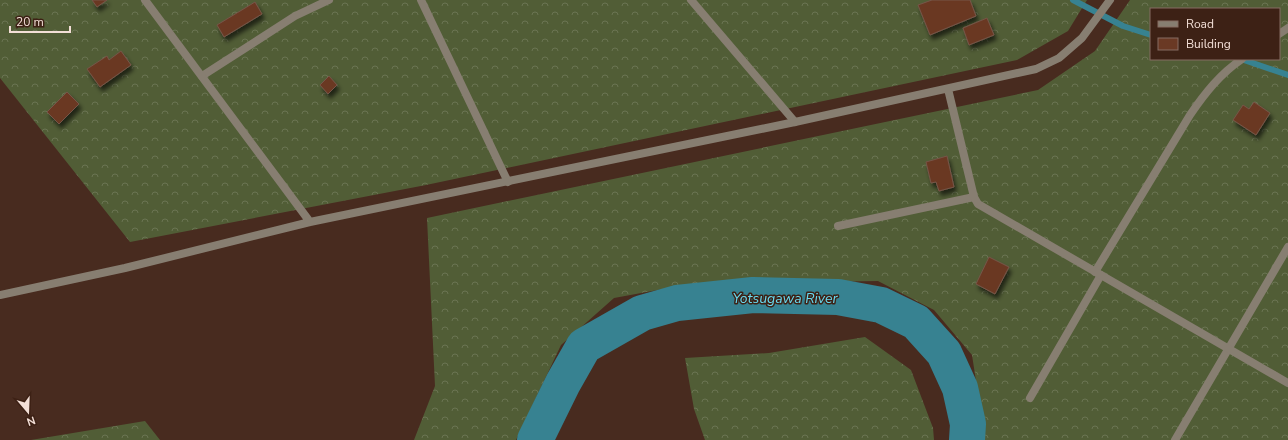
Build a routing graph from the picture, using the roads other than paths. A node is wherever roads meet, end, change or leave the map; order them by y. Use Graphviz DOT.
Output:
graph roads {
  1 [pos="145,0"];
  2 [pos="329,0"];
  3 [pos="421,0"];
  4 [pos="692,0"];
  5 [pos="1110,0"];
  6 [pos="1241,60"];
  7 [pos="202,76"];
  8 [pos="948,89"];
  9 [pos="796,122"];
  10 [pos="508,182"];
  11 [pos="974,197"];
  12 [pos="310,222"];
  13 [pos="838,226"];
  14 [pos="1288,247"];
  15 [pos="1098,273"];
  16 [pos="0,295"];
  17 [pos="1228,349"];
  18 [pos="1286,382"];
  19 [pos="1030,398"];
  20 [pos="1175,440"];
  1 -- 7 [label="street"];
  2 -- 7 [label="street"];
  3 -- 10 [label="street"];
  4 -- 9 [label="street"];
  5 -- 8 [label="street"];
  6 -- 15 [label="street"];
  7 -- 12 [label="street"];
  8 -- 9 [label="street"];
  8 -- 11 [label="street"];
  9 -- 10 [label="street"];
  10 -- 12 [label="street"];
  11 -- 13 [label="street"];
  11 -- 15 [label="street"];
  12 -- 16 [label="street"];
  14 -- 17 [label="street"];
  15 -- 17 [label="street"];
  15 -- 19 [label="street"];
  17 -- 18 [label="street"];
  17 -- 20 [label="street"];
}
